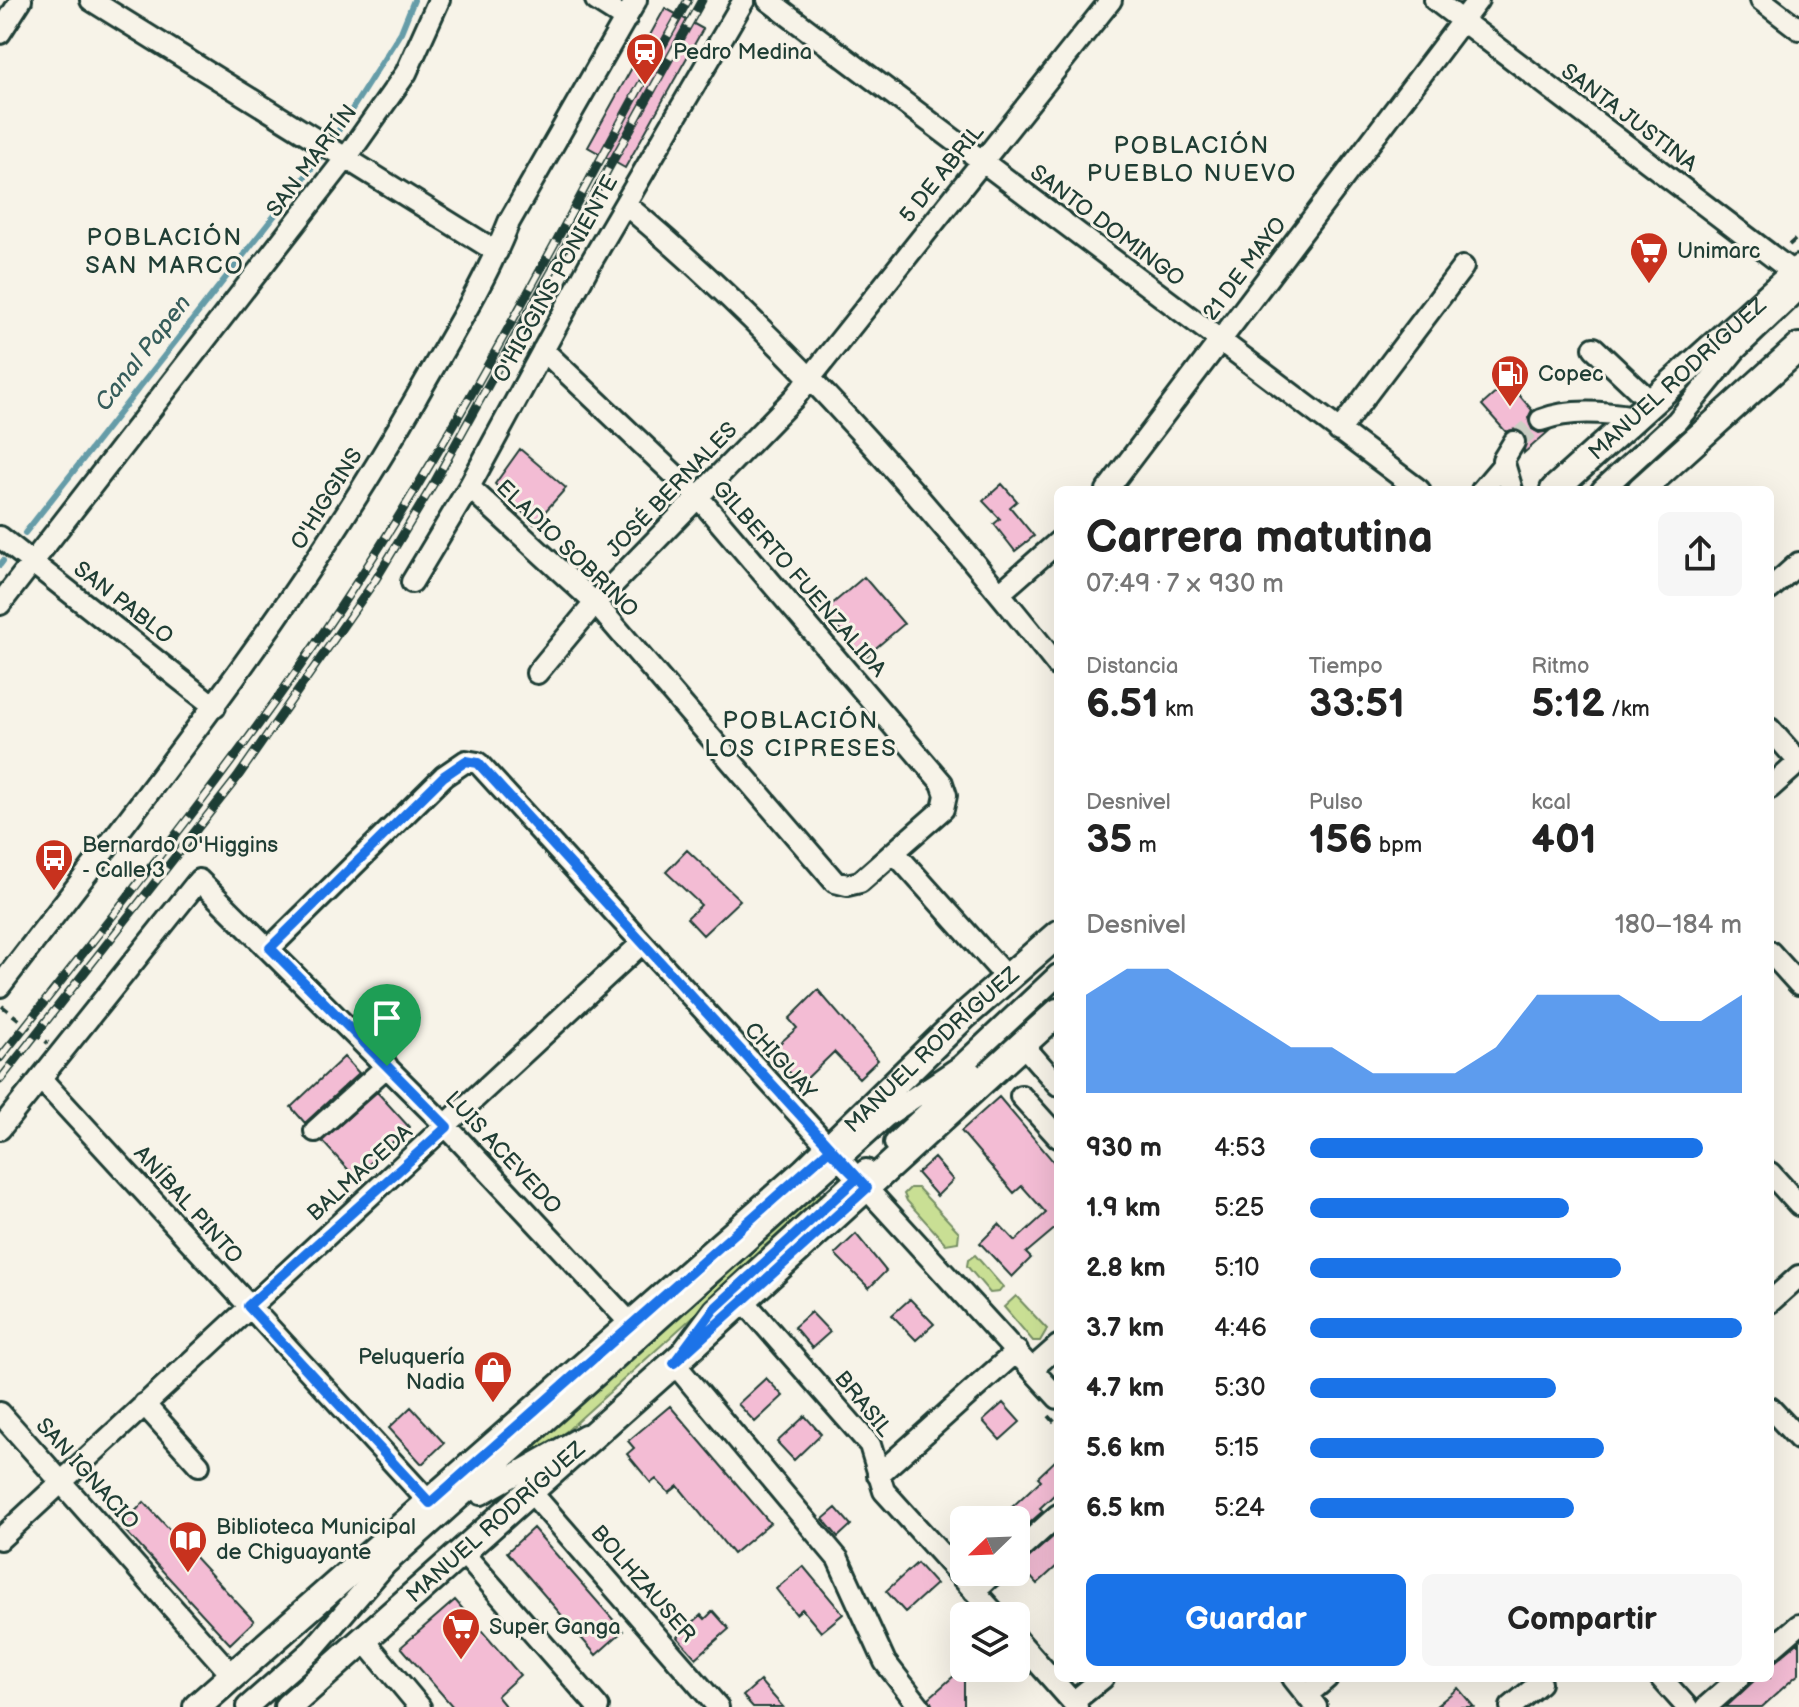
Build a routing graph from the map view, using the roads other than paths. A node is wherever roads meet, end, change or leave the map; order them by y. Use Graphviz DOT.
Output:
graph roads {
  1 [pos="21,0"];
  2 [pos="91,0"];
  3 [pos="439,0"];
  4 [pos="596,0"];
  5 [pos="636,0"];
  6 [pos="744,0"];
  7 [pos="768,0"];
  8 [pos="1111,0"];
  9 [pos="1435,0"];
  10 [pos="1478,0"];
  11 [pos="1761,0"];
  12 [pos="626,19"];
  13 [pos="1462,21"];
  14 [pos="1799,29"];
  15 [pos="0,33"];
  16 [pos="346,158"];
  17 [pos="983,163"];
  18 [pos="625,204"];
  19 [pos="497,252"];
  20 [pos="1463,267"];
  21 [pos="1797,277"];
  22 [pos="1799,304"];
  23 [pos="1220,342"];
  24 [pos="1799,347"];
  25 [pos="1594,348"];
  26 [pos="543,350"];
  27 [pos="810,378"];
  28 [pos="1643,409"];
  29 [pos="1541,420"];
  30 [pos="1339,431"];
  31 [pos="1514,442"];
  32 [pos="1504,464"];
  33 [pos="1110,486"];
  34 [pos="1414,486"];
  35 [pos="1485,486"];
  36 [pos="1511,486"];
  37 [pos="1558,486"];
  38 [pos="1606,486"];
  39 [pos="1622,486"];
  40 [pos="1645,486"];
  41 [pos="469,487"];
  42 [pos="699,498"];
  43 [pos="0,537"];
  44 [pos="1054,546"];
  45 [pos="33,563"];
  46 [pos="1799,563"];
  47 [pos="412,582"];
  48 [pos="1774,585"];
  49 [pos="1000,593"];
  50 [pos="595,603"];
  51 [pos="0,604"];
  52 [pos="1054,661"];
  53 [pos="537,673"];
  54 [pos="215,707"];
  55 [pos="1774,734"];
  56 [pos="1799,762"];
  57 [pos="1774,784"];
  58 [pos="895,853"];
  59 [pos="1054,937"];
  60 [pos="641,944"];
  61 [pos="270,948"];
  62 [pos="1774,956"];
  63 [pos="1007,978"];
  64 [pos="1054,979"];
  65 [pos="1799,984"];
  66 [pos="0,986"];
  67 [pos="1054,995"];
  68 [pos="1054,1016"];
  69 [pos="1023,1045"];
  70 [pos="387,1066"];
  71 [pos="41,1079"];
  72 [pos="1054,1080"];
  73 [pos="1021,1096"];
  74 [pos="447,1127"];
  75 [pos="0,1129"];
  76 [pos="315,1131"];
  77 [pos="1054,1133"];
  78 [pos="834,1155"];
  79 [pos="1774,1177"];
  80 [pos="862,1183"];
  81 [pos="1799,1205"];
  82 [pos="1799,1276"];
  83 [pos="1774,1298"];
  84 [pos="743,1300"];
  85 [pos="248,1306"];
  86 [pos="633,1326"];
  87 [pos="1054,1350"];
  88 [pos="1017,1351"];
  89 [pos="674,1363"];
  90 [pos="1032,1369"];
  91 [pos="1054,1394"];
  92 [pos="144,1404"];
  93 [pos="1774,1412"];
  94 [pos="0,1413"];
  95 [pos="604,1426"];
  96 [pos="1799,1439"];
  97 [pos="199,1465"];
  98 [pos="878,1475"];
  99 [pos="62,1481"];
  100 [pos="531,1492"];
  101 [pos="430,1503"];
  102 [pos="1054,1519"];
  103 [pos="0,1539"];
  104 [pos="1030,1540"];
  105 [pos="463,1553"];
  106 [pos="980,1586"];
  107 [pos="974,1591"];
  108 [pos="984,1602"];
  109 [pos="1799,1625"];
  110 [pos="365,1641"];
  111 [pos="1774,1647"];
  112 [pos="1030,1654"];
  113 [pos="233,1676"];
  114 [pos="1054,1681"];
  115 [pos="1055,1682"];
  116 [pos="1099,1682"];
  117 [pos="1296,1682"];
  118 [pos="1324,1682"];
  119 [pos="1665,1682"];
  120 [pos="1734,1682"];
  121 [pos="1540,1683"];
  122 [pos="1312,1701"];
  123 [pos="1075,1705"];
  124 [pos="197,1707"];
  125 [pos="247,1707"];
  126 [pos="265,1707"];
  127 [pos="288,1707"];
  128 [pos="420,1707"];
  129 [pos="598,1707"];
  130 [pos="718,1707"];
  131 [pos="920,1707"];
  132 [pos="1511,1707"];
  133 [pos="1687,1707"];
  134 [pos="1706,1707"];
  1 -- 15 [label="street"];
  2 -- 16 [label="street"];
  3 -- 16 [label="street, SAN MARTÍN"];
  4 -- 12 [label="street"];
  5 -- 12 [label="street, O'HIGGINS"];
  6 -- 18 [label="street, O'HIGGINS PONIENTE"];
  7 -- 17 [label="street, SANTO DOMINGO"];
  8 -- 17 [label="street, 5 DE ABRIL"];
  9 -- 13 [label="street, SANTA JUSTINA"];
  10 -- 13 [label="street, 21 DE MAYO"];
  11 -- 14 [label="street"];
  12 -- 19 [label="street, O'HIGGINS"];
  13 -- 21 [label="street, SANTA JUSTINA"];
  13 -- 23 [label="street, 21 DE MAYO"];
  16 -- 19 [label="street"];
  16 -- 45 [label="street, SAN MARTÍN"];
  17 -- 23 [label="street, SANTO DOMINGO"];
  17 -- 27 [label="street, 5 DE ABRIL"];
  18 -- 26 [label="street, O'HIGGINS PONIENTE"];
  18 -- 27 [label="street"];
  19 -- 54 [label="street, O'HIGGINS"];
  20 -- 30 [label="street"];
  21 -- 28 [label="main road, MANUEL RODRÍGUEZ"];
  21 -- 38 [label="street"];
  22 -- 39 [label="street"];
  23 -- 30 [label="street, SANTO DOMINGO"];
  23 -- 33 [label="street, 21 DE MAYO"];
  24 -- 40 [label="main road"];
  25 -- 28 [label="street"];
  26 -- 41 [label="street, O'HIGGINS PONIENTE"];
  26 -- 42 [label="street, GILBERTO FUENZALIDA"];
  27 -- 42 [label="street, JOSÉ BERNALES"];
  27 -- 49 [label="street"];
  28 -- 29 [label="street"];
  28 -- 37 [label="main road, MANUEL RODRÍGUEZ"];
  30 -- 34 [label="street, SANTO DOMINGO"];
  31 -- 32 [label="street"];
  32 -- 35 [label="street"];
  32 -- 36 [label="street"];
  41 -- 47 [label="street, O'HIGGINS PONIENTE"];
  41 -- 50 [label="street, ELADIO SOBRINO"];
  42 -- 50 [label="street, JOSÉ BERNALES"];
  42 -- 58 [label="street, GILBERTO FUENZALIDA"];
  43 -- 45 [label="street, SAN PABLO"];
  44 -- 49 [label="street"];
  45 -- 51 [label="street, SAN MARTÍN"];
  45 -- 54 [label="street, SAN PABLO"];
  46 -- 48 [label="street"];
  49 -- 52 [label="street"];
  50 -- 53 [label="street, JOSÉ BERNALES"];
  50 -- 58 [label="street, ELADIO SOBRINO"];
  54 -- 66 [label="street, O'HIGGINS"];
  55 -- 56 [label="street"];
  56 -- 57 [label="street"];
  58 -- 63 [label="street"];
  59 -- 63 [label="main road, MANUEL RODRÍGUEZ"];
  60 -- 61 [label="street, CHIGUAY"];
  60 -- 74 [label="street, BALMACEDA"];
  60 -- 78 [label="street, CHIGUAY"];
  61 -- 70 [label="street, LUIS ACEVEDO"];
  61 -- 71 [label="street, LUIS ACEVEDO"];
  62 -- 65 [label="street"];
  63 -- 78 [label="main road, MANUEL RODRÍGUEZ"];
  64 -- 78 [label="street"];
  67 -- 80 [label="street"];
  68 -- 69 [label="main road, MANUEL RODRÍGUEZ"];
  69 -- 72 [label="street"];
  69 -- 80 [label="main road, MANUEL RODRÍGUEZ"];
  70 -- 74 [label="street, LUIS ACEVEDO"];
  70 -- 76 [label="street"];
  71 -- 75 [label="street"];
  71 -- 85 [label="street, ANÍBAL PINTO"];
  73 -- 77 [label="street"];
  74 -- 85 [label="street, BALMACEDA"];
  74 -- 86 [label="street, LUIS ACEVEDO"];
  78 -- 80 [label="street, CHIGUAY"];
  78 -- 86 [label="main road, MANUEL RODRÍGUEZ"];
  78 -- 125 [label="street"];
  79 -- 81 [label="street"];
  80 -- 84 [label="main road, MANUEL RODRÍGUEZ"];
  80 -- 88 [label="street, CHIGUAY"];
  80 -- 89 [label="street"];
  82 -- 83 [label="street"];
  84 -- 89 [label="main road, MANUEL RODRÍGUEZ"];
  84 -- 98 [label="street, BRASIL"];
  85 -- 92 [label="street, BALMACEDA"];
  85 -- 101 [label="street, ANÍBAL PINTO"];
  86 -- 101 [label="main road, MANUEL RODRÍGUEZ"];
  87 -- 90 [label="street"];
  88 -- 90 [label="street, CHIGUAY"];
  88 -- 98 [label="street"];
  89 -- 95 [label="main road, MANUEL RODRÍGUEZ"];
  89 -- 131 [label="street"];
  90 -- 91 [label="street, CHIGUAY"];
  92 -- 97 [label="street"];
  92 -- 99 [label="street, BALMACEDA"];
  93 -- 96 [label="street"];
  94 -- 99 [label="street, SAN IGNACIO"];
  95 -- 100 [label="main road, MANUEL RODRÍGUEZ"];
  95 -- 126 [label="street"];
  98 -- 107 [label="street, BRASIL"];
  99 -- 103 [label="street, BALMACEDA"];
  99 -- 113 [label="street, SAN IGNACIO"];
  100 -- 105 [label="main road, MANUEL RODRÍGUEZ"];
  100 -- 130 [label="street, BOLHZAUSER"];
  101 -- 113 [label="main road, MANUEL RODRÍGUEZ"];
  102 -- 104 [label="street"];
  105 -- 110 [label="main road, MANUEL RODRÍGUEZ"];
  105 -- 129 [label="street"];
  106 -- 107 [label="street"];
  107 -- 108 [label="street, BRASIL"];
  109 -- 111 [label="street"];
  110 -- 127 [label="main road, MANUEL RODRÍGUEZ"];
  110 -- 128 [label="street"];
  112 -- 114 [label="street"];
  113 -- 124 [label="main road, MANUEL RODRÍGUEZ"];
  115 -- 123 [label="street"];
  116 -- 123 [label="street"];
  117 -- 122 [label="street"];
  118 -- 122 [label="street"];
  119 -- 133 [label="street"];
  120 -- 134 [label="street"];
  121 -- 132 [label="street"];
}
